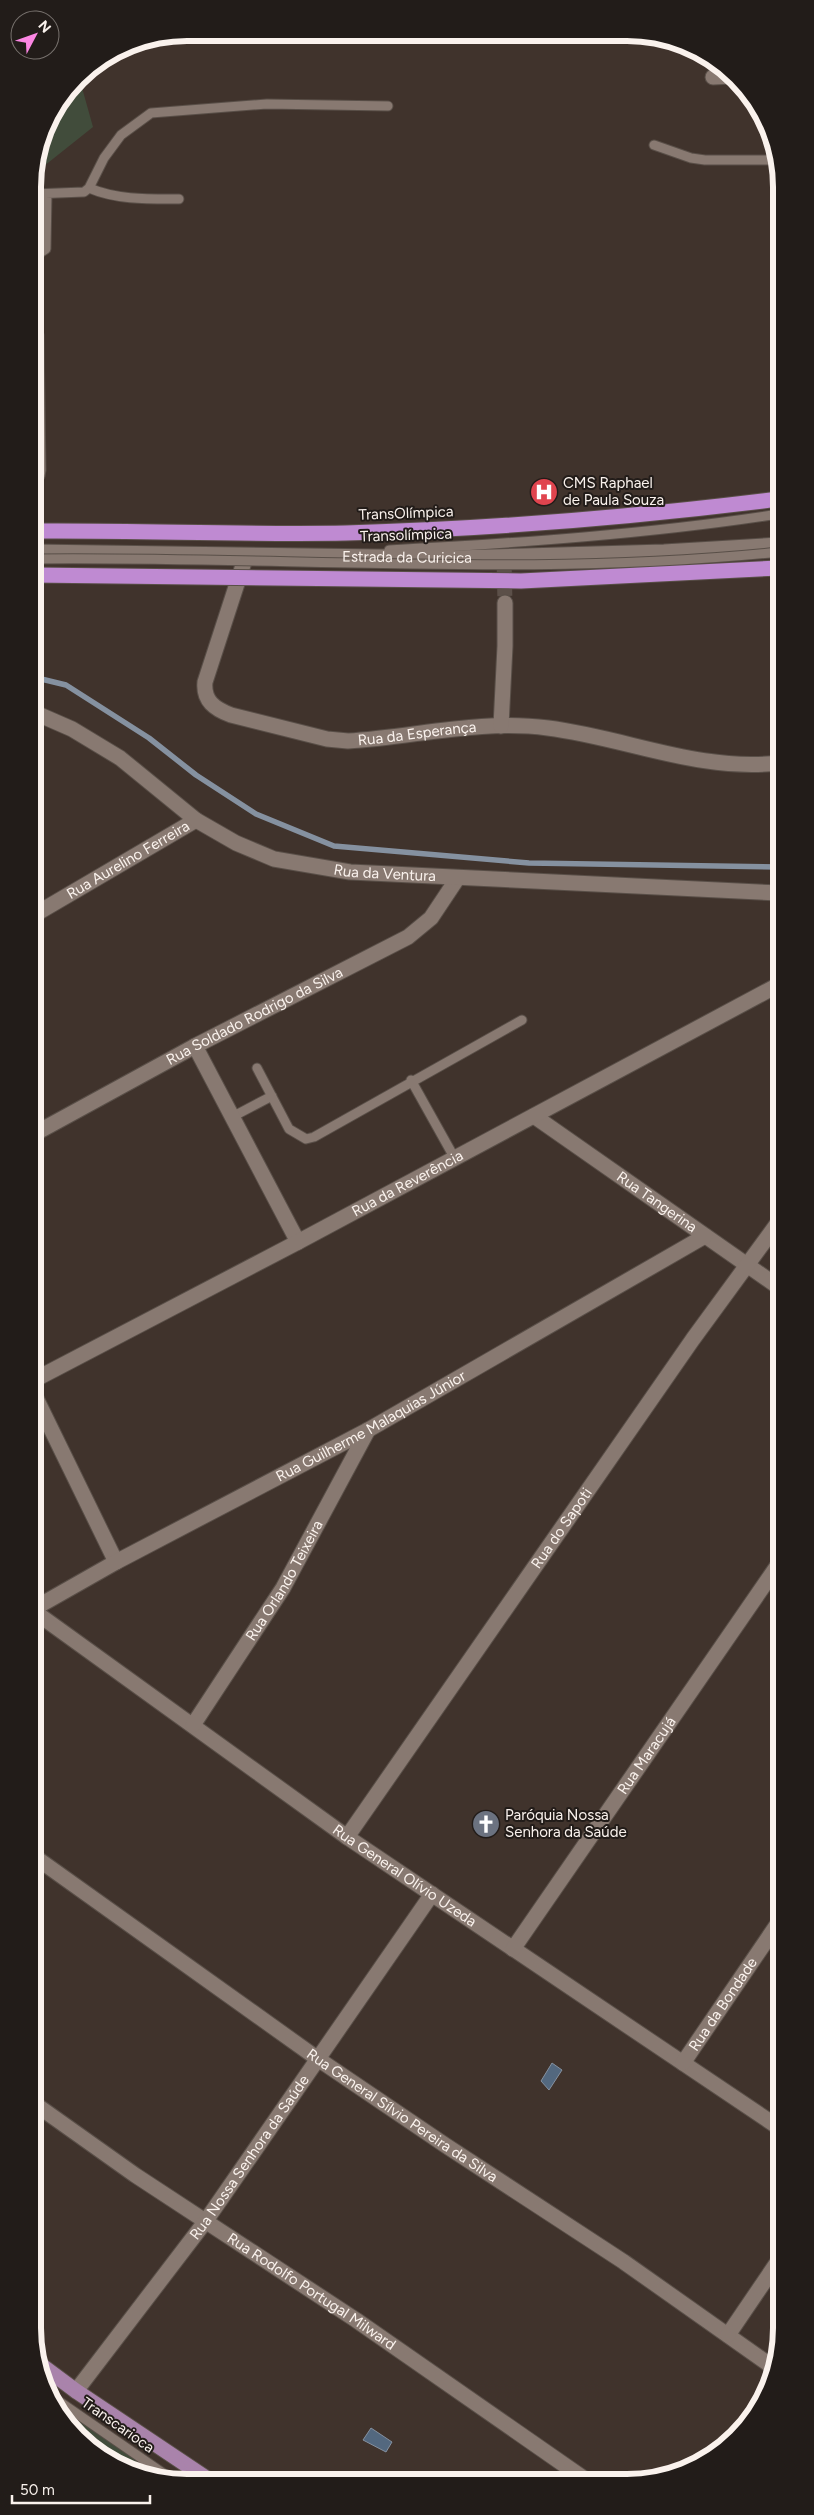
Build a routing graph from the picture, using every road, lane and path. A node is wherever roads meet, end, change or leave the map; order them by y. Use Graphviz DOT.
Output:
graph roads {
  1 [pos="723,77"];
  2 [pos="713,78"];
  3 [pos="388,106"];
  4 [pos="654,145"];
  5 [pos="770,160"];
  6 [pos="89,188"];
  7 [pos="42,194"];
  8 [pos="47,194"];
  9 [pos="179,199"];
  10 [pos="42,252"];
  11 [pos="773,500"];
  12 [pos="773,515"];
  13 [pos="42,531"];
  14 [pos="773,545"];
  15 [pos="42,546"];
  16 [pos="42,552"];
  17 [pos="773,552"];
  18 [pos="246,556"];
  19 [pos="42,559"];
  20 [pos="773,568"];
  21 [pos="42,575"];
  22 [pos="505,604"];
  23 [pos="42,715"];
  24 [pos="501,726"];
  25 [pos="773,763"];
  26 [pos="196,820"];
  27 [pos="458,879"];
  28 [pos="773,893"];
  29 [pos="42,911"];
  30 [pos="773,988"];
  31 [pos="522,1020"];
  32 [pos="195,1046"];
  33 [pos="258,1068"];
  34 [pos="412,1080"];
  35 [pos="272,1096"];
  36 [pos="534,1116"];
  37 [pos="232,1117"];
  38 [pos="42,1130"];
  39 [pos="454,1157"];
  40 [pos="773,1231"];
  41 [pos="705,1236"];
  42 [pos="298,1242"];
  43 [pos="749,1265"];
  44 [pos="772,1282"];
  45 [pos="41,1376"];
  46 [pos="41,1409"];
  47 [pos="368,1430"];
  48 [pos="116,1562"];
  49 [pos="772,1573"];
  50 [pos="41,1604"];
  51 [pos="41,1617"];
  52 [pos="193,1724"];
  53 [pos="347,1837"];
  54 [pos="41,1861"];
  55 [pos="432,1894"];
  56 [pos="772,1932"];
  57 [pos="513,1949"];
  58 [pos="318,2059"];
  59 [pos="683,2063"];
  60 [pos="41,2108"];
  61 [pos="772,2122"];
  62 [pos="205,2222"];
  63 [pos="772,2270"];
  64 [pos="728,2335"];
  65 [pos="768,2364"];
  66 [pos="48,2370"];
  67 [pos="76,2391"];
  68 [pos="63,2404"];
  69 [pos="160,2471"];
  70 [pos="200,2474"];
  71 [pos="577,2474"];
  1 -- 2 [label="street"];
  3 -- 6 [label="lane"];
  4 -- 5 [label="lane"];
  6 -- 8 [label="lane"];
  6 -- 9 [label="lane"];
  7 -- 8 [label="lane"];
  8 -- 10 [label="lane"];
  11 -- 13 [label="highway, TransOlímpica"];
  12 -- 15 [label="lane, Transolímpica"];
  14 -- 18 [label="street, Estrada da Curicica"];
  16 -- 18 [label="street, Estrada da Curicica"];
  17 -- 19 [label="lane, Transolímpica, bridge"];
  18 -- 24 [label="street, Rua da Esperança"];
  20 -- 21 [label="highway, bridge"];
  22 -- 24 [label="street"];
  23 -- 26 [label="street, Rua da Ventura"];
  24 -- 25 [label="street, Rua da Esperança"];
  26 -- 27 [label="street, Rua da Ventura"];
  26 -- 29 [label="street, Rua Aurelino Ferreira"];
  27 -- 28 [label="street, Rua da Ventura"];
  27 -- 32 [label="street, Rua Soldado Rodrigo da Silva"];
  30 -- 36 [label="street, Rua da Reverência"];
  31 -- 34 [label="lane"];
  32 -- 37 [label="street"];
  32 -- 38 [label="street, Rua Soldado Rodrigo da Silva"];
  33 -- 35 [label="lane"];
  34 -- 35 [label="lane"];
  34 -- 39 [label="lane"];
  35 -- 37 [label="lane"];
  36 -- 39 [label="street, Rua da Reverência"];
  36 -- 41 [label="street, Rua Tangerina"];
  37 -- 42 [label="street"];
  39 -- 42 [label="street, Rua da Reverência"];
  40 -- 43 [label="street, Rua do Sapoti"];
  41 -- 43 [label="street, Rua Tangerina"];
  41 -- 47 [label="street, Rua Guilherme Malaquias Júnior"];
  42 -- 45 [label="street, Rua da Reverência"];
  43 -- 44 [label="street, Rua Tangerina"];
  43 -- 53 [label="street, Rua do Sapoti"];
  46 -- 48 [label="street"];
  47 -- 48 [label="street, Rua Guilherme Malaquias Júnior"];
  47 -- 52 [label="street, Rua Orlando Teixeira"];
  48 -- 50 [label="street, Rua Guilherme Malaquias Júnior"];
  49 -- 57 [label="street, Rua Maracujá"];
  51 -- 52 [label="street, Rua General Olívio Uzeda"];
  52 -- 53 [label="street, Rua General Olívio Uzeda"];
  53 -- 55 [label="street, Rua General Olívio Uzeda"];
  54 -- 58 [label="street, Rua General Sílvio Pereira da Silva"];
  55 -- 57 [label="street, Rua General Olívio Uzeda"];
  55 -- 58 [label="street, Rua Nossa Senhora da Saúde"];
  56 -- 59 [label="street, Rua da Bondade"];
  57 -- 59 [label="street, Rua General Olívio Uzeda"];
  58 -- 62 [label="street, Rua Nossa Senhora da Saúde"];
  58 -- 64 [label="street, Rua General Sílvio Pereira da Silva"];
  59 -- 61 [label="street, Rua General Olívio Uzeda"];
  60 -- 62 [label="street, Rua Rodolfo Portugal Milward"];
  62 -- 67 [label="street, Rua Nossa Senhora da Saúde"];
  62 -- 71 [label="street, Rua Rodolfo Portugal Milward"];
  63 -- 64 [label="street"];
  64 -- 65 [label="street, Rua General Sílvio Pereira da Silva"];
  66 -- 67 [label="main road"];
  67 -- 70 [label="main road"];
  68 -- 69 [label="lane, Transcarioca"];
}
